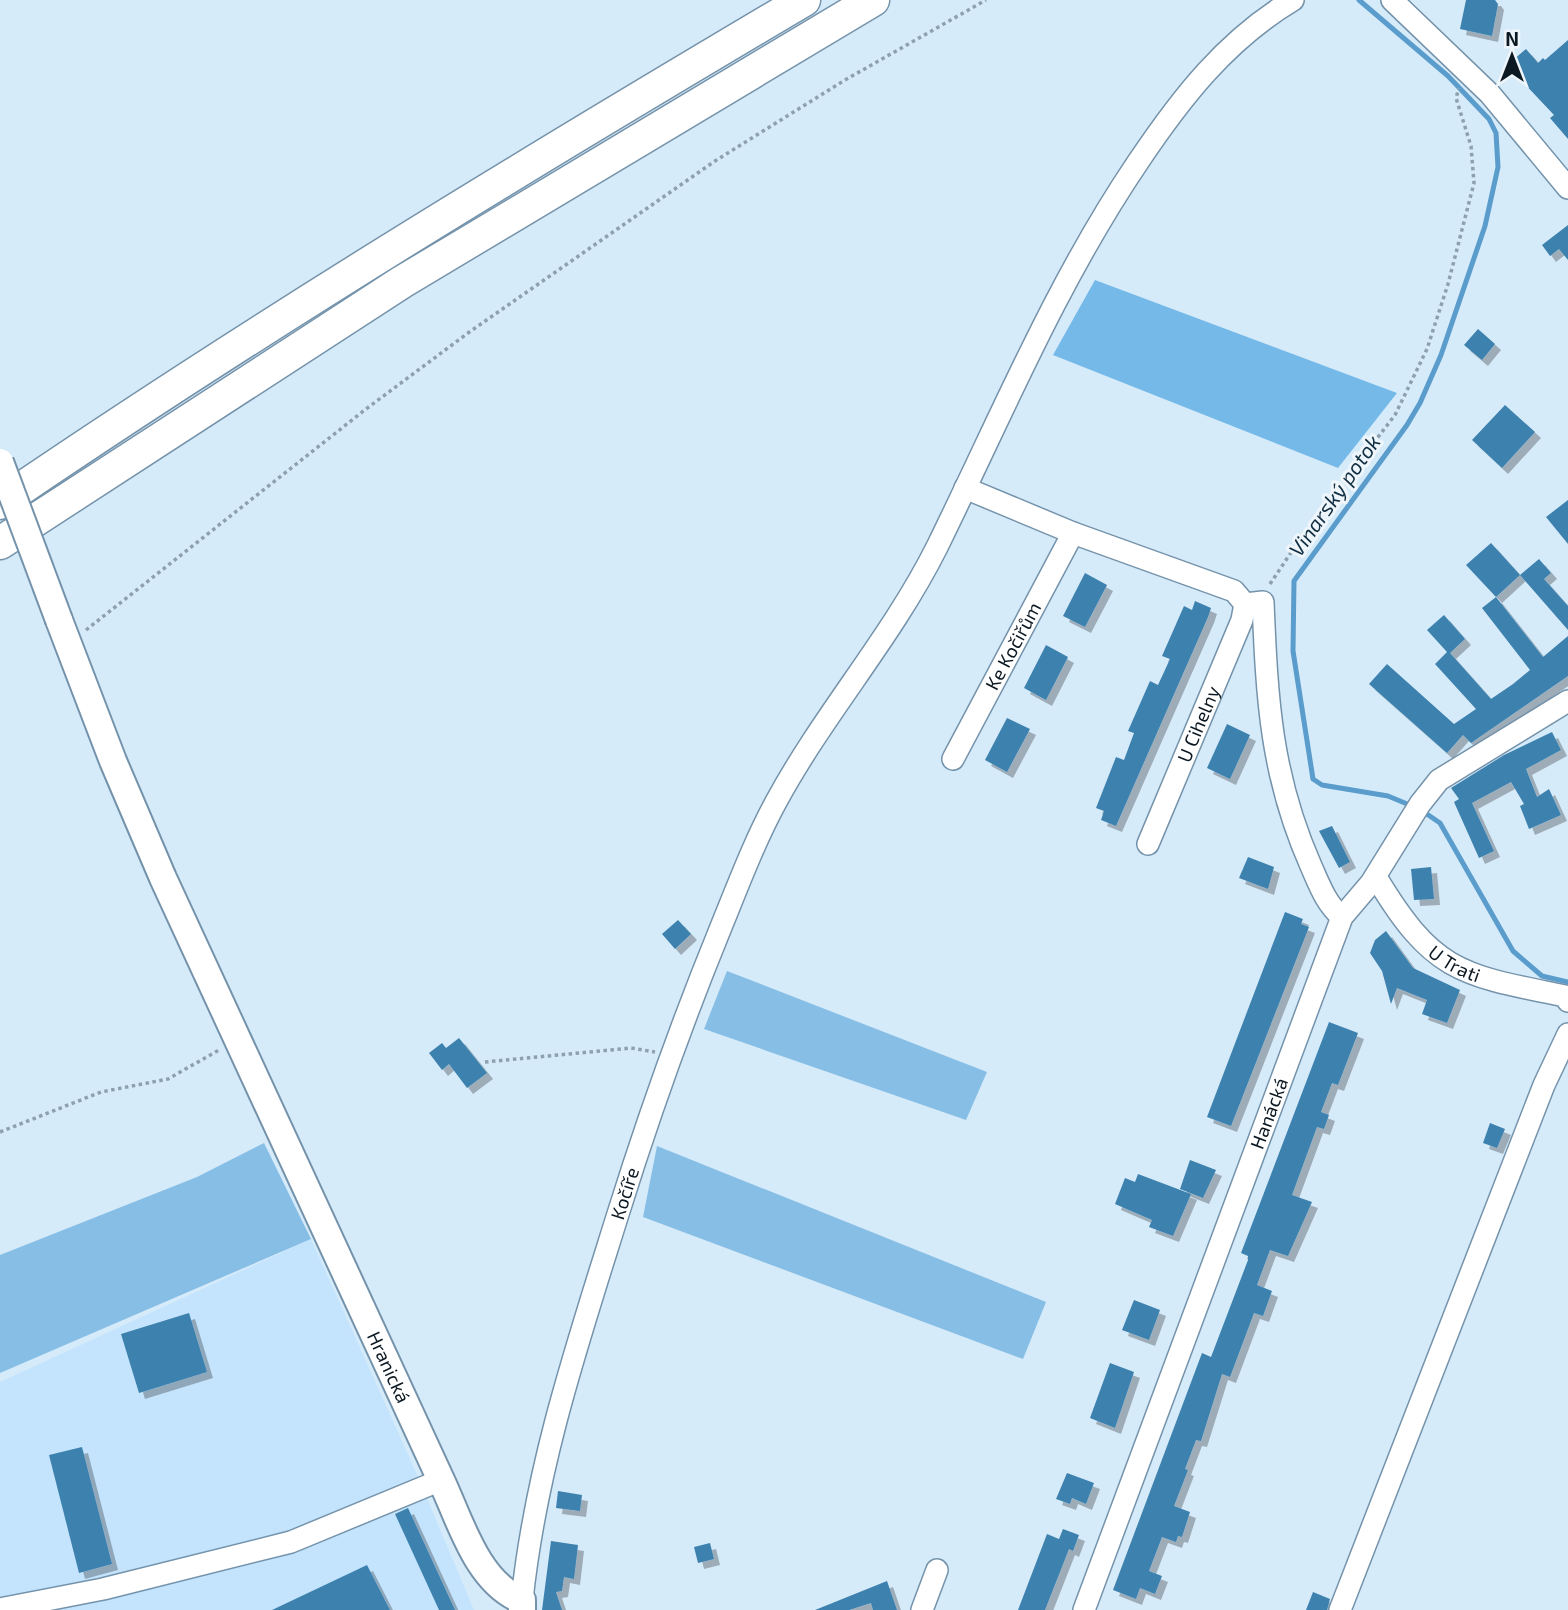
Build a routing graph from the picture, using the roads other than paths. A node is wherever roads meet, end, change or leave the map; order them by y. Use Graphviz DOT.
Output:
graph roads {
  1 [pos="804,0"];
  2 [pos="873,0"];
  3 [pos="1293,0"];
  4 [pos="1392,0"];
  5 [pos="1568,188"];
  6 [pos="0,462"];
  7 [pos="965,488"];
  8 [pos="0,503"];
  9 [pos="1073,533"];
  10 [pos="0,543"];
  11 [pos="1254,603"];
  12 [pos="1568,701"];
  13 [pos="953,759"];
  14 [pos="1148,844"];
  15 [pos="1376,877"];
  16 [pos="1342,916"];
  17 [pos="1568,1001"];
  18 [pos="1568,1034"];
  19 [pos="441,1480"];
  20 [pos="937,1570"];
  21 [pos="522,1605"];
  22 [pos="0,1609"];
  23 [pos="922,1610"];
  24 [pos="1084,1610"];
  25 [pos="1340,1610"];
  1 -- 8 [label="highway"];
  2 -- 10 [label="highway"];
  3 -- 7 [label="street, Kočíře"];
  4 -- 5 [label="street"];
  6 -- 19 [label="main road, Hranická, bridge"];
  7 -- 9 [label="street"];
  7 -- 21 [label="street, Kočíře"];
  9 -- 11 [label="street"];
  9 -- 13 [label="street, Ke Kočiřům"];
  11 -- 14 [label="street, U Cihelny"];
  11 -- 16 [label="street"];
  12 -- 15 [label="street, Hanácká"];
  15 -- 16 [label="street, Hanácká"];
  15 -- 17 [label="street, U Trati"];
  16 -- 24 [label="street, Hanácká"];
  18 -- 25 [label="street"];
  19 -- 21 [label="main road, Hranická"];
  19 -- 22 [label="street"];
  20 -- 23 [label="street"];
}
